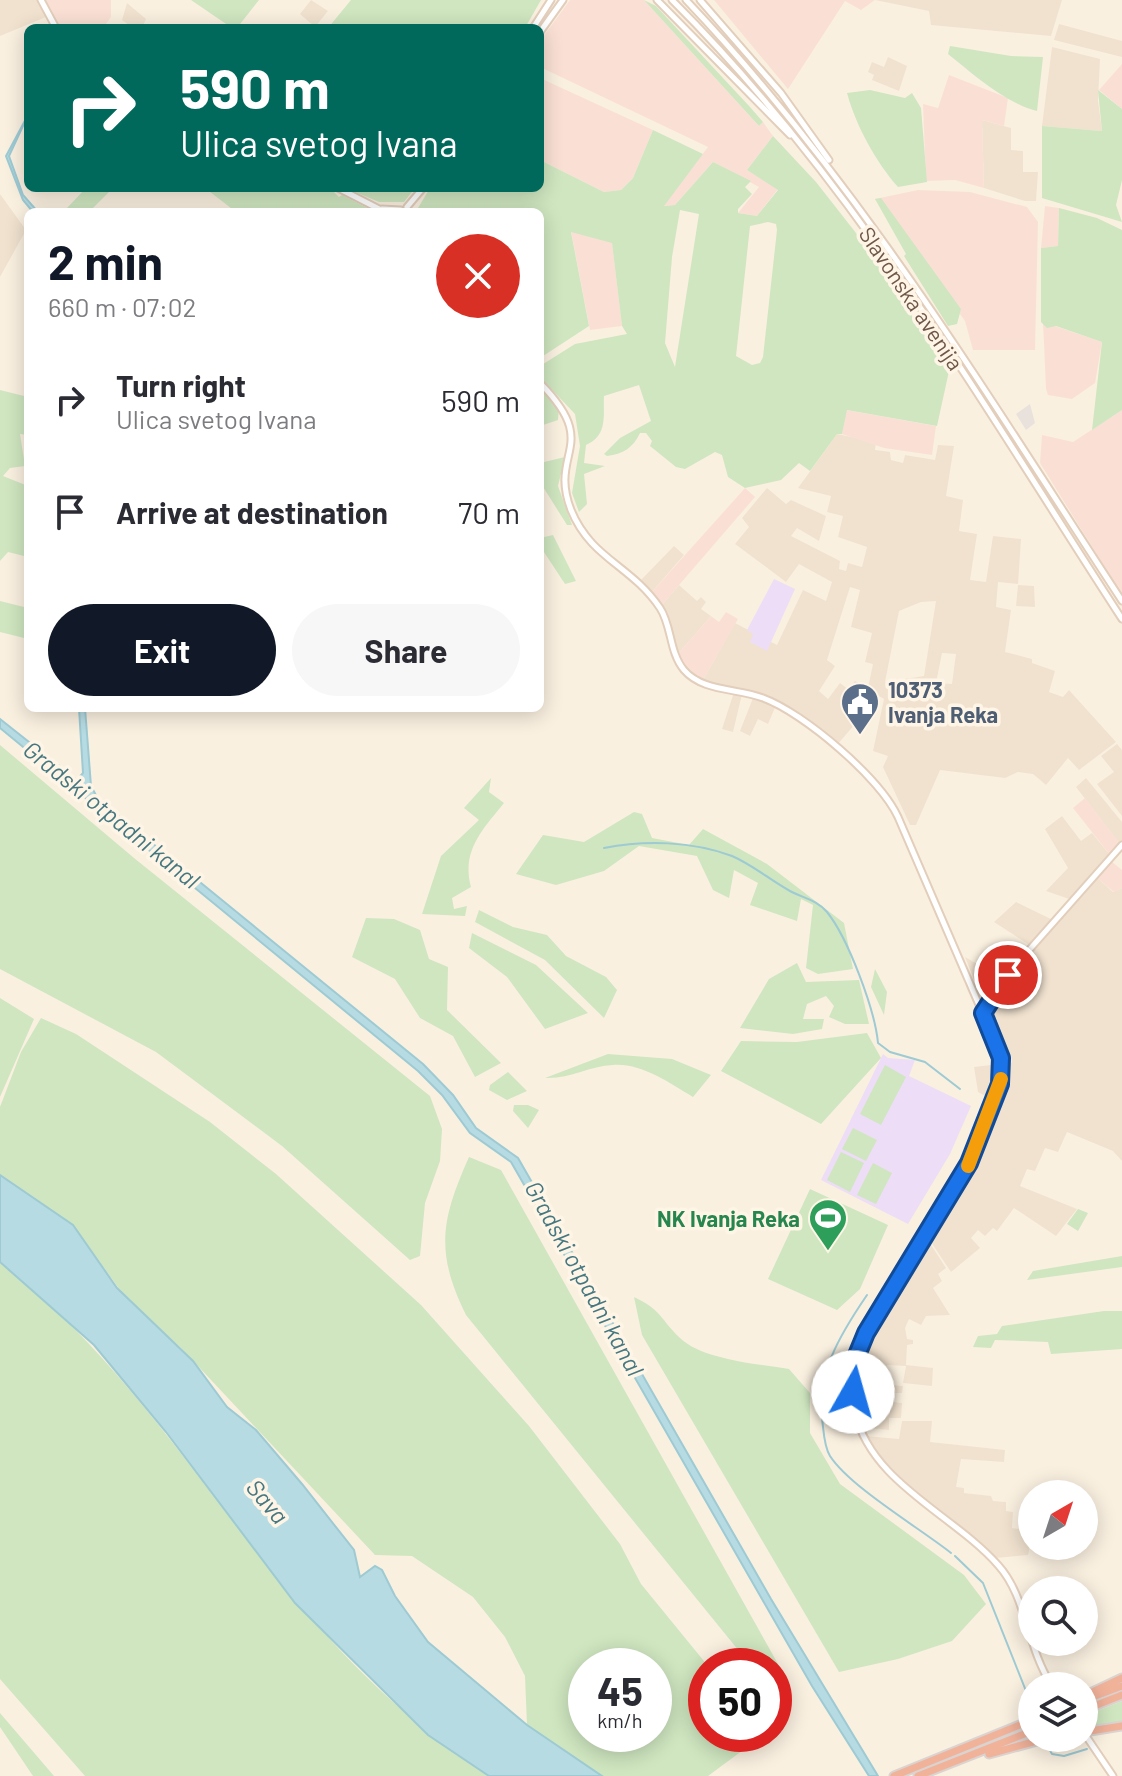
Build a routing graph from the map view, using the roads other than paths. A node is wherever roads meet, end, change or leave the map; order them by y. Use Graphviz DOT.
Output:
graph roads {
  1 [pos="41,0"];
  2 [pos="551,0"];
  3 [pos="563,0"];
  4 [pos="657,0"];
  5 [pos="672,0"];
  6 [pos="686,0"];
  7 [pos="700,0"];
  8 [pos="54,24"];
  9 [pos="536,24"];
  10 [pos="544,26"];
  11 [pos="797,140"];
  12 [pos="835,172"];
  13 [pos="346,192"];
  14 [pos="420,192"];
  15 [pos="417,197"];
  16 [pos="376,207"];
  17 [pos="390,208"];
  18 [pos="404,208"];
  19 [pos="415,208"];
  20 [pos="544,387"];
  21 [pos="1122,601"];
  22 [pos="1122,619"];
  23 [pos="1122,845"];
  24 [pos="983,1013"];
  25 [pos="1044,1672"];
  26 [pos="1122,1678"];
  27 [pos="1122,1686"];
  28 [pos="1098,1691"];
  29 [pos="1098,1694"];
  30 [pos="1122,1695"];
  31 [pos="1098,1704"];
  32 [pos="1018,1726"];
  33 [pos="1122,1726"];
  34 [pos="1098,1730"];
  35 [pos="1018,1740"];
  36 [pos="1096,1752"];
  37 [pos="920,1772"];
  38 [pos="894,1776"];
  39 [pos="1113,1776"];
  1 -- 8 [label="main road"];
  2 -- 9 [label="main road"];
  3 -- 10 [label="main road"];
  4 -- 11 [label="main road"];
  5 -- 11 [label="main road, Slavonska avenija"];
  6 -- 12 [label="main road, Slavonska avenija"];
  7 -- 12 [label="main road"];
  11 -- 22 [label="main road, Slavonska avenija"];
  12 -- 21 [label="main road, Slavonska avenija"];
  13 -- 16 [label="main road"];
  14 -- 15 [label="main road"];
  15 -- 18 [label="main road"];
  15 -- 19 [label="main road"];
  16 -- 17 [label="main road"];
  20 -- 24 [label="main road"];
  23 -- 24 [label="main road"];
  24 -- 25 [label="main road"];
  26 -- 28 [label="highway"];
  27 -- 29 [label="highway"];
  30 -- 31 [label="highway"];
  32 -- 37 [label="highway"];
  33 -- 34 [label="highway"];
  35 -- 37 [label="highway"];
  36 -- 39 [label="main road"];
  37 -- 38 [label="highway"];
}
